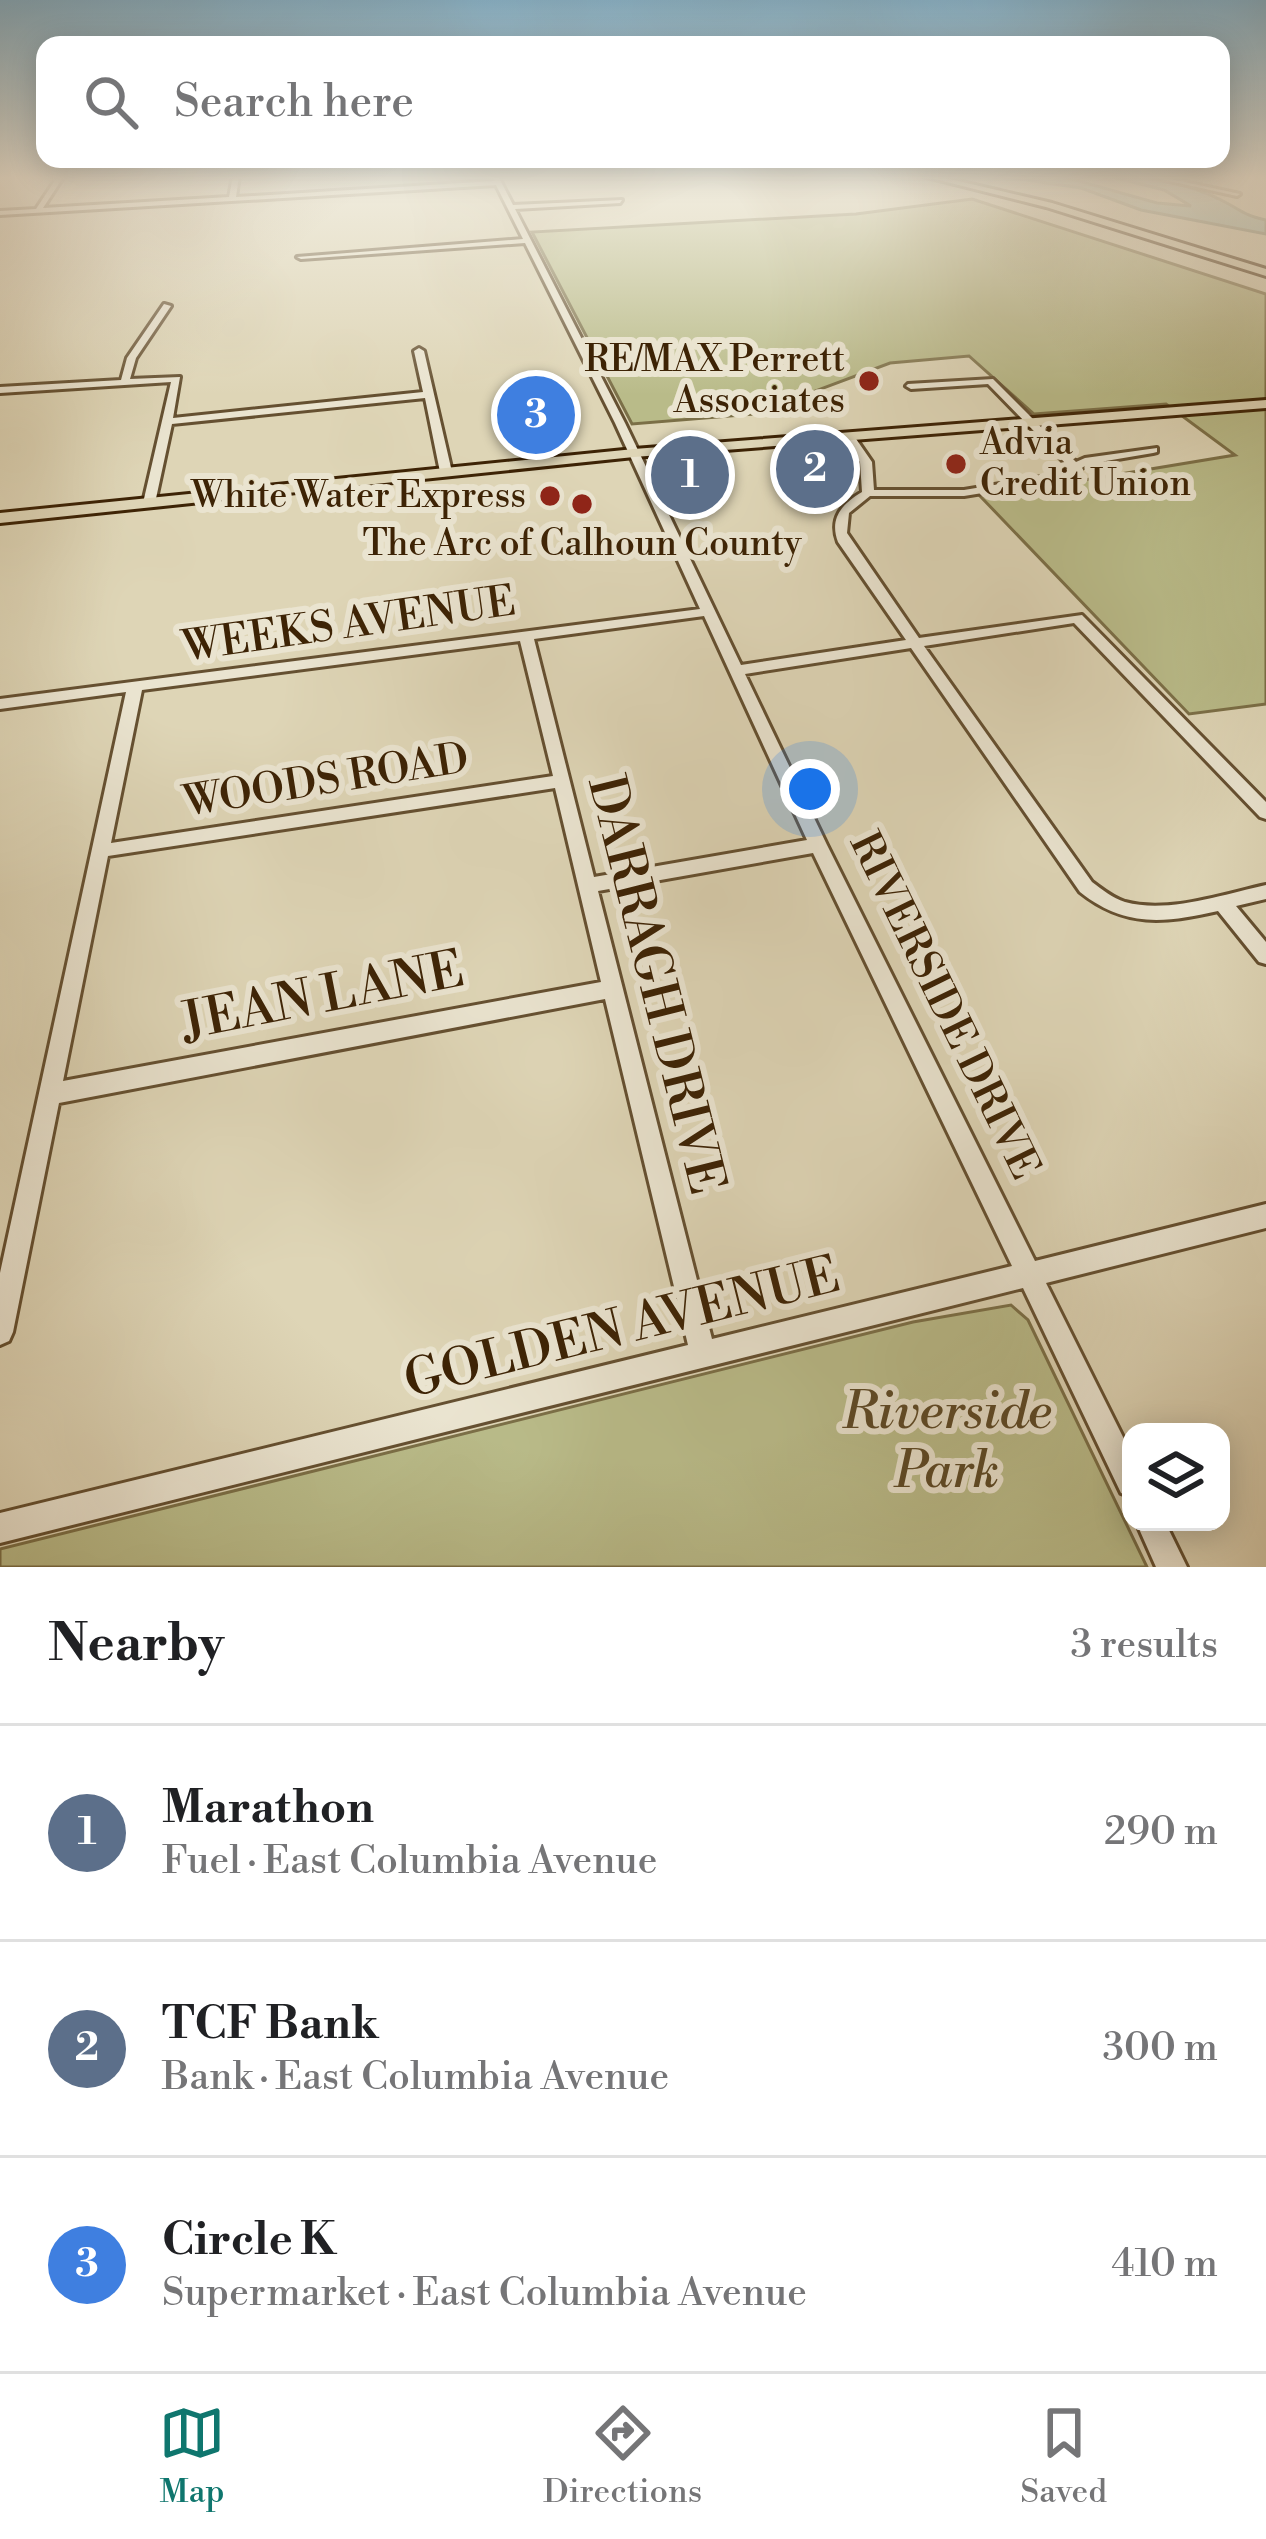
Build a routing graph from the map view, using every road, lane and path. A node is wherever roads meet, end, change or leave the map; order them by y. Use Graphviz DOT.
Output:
graph roads {
  1 [pos="412,249"];
  2 [pos="530,249"];
  3 [pos="1156,249"];
  4 [pos="1202,249"];
  5 [pos="1209,249"];
  6 [pos="301,257"];
  7 [pos="1266,267"];
  8 [pos="1266,286"];
  9 [pos="167,306"];
  10 [pos="419,350"];
  11 [pos="124,379"];
  12 [pos="911,386"];
  13 [pos="0,390"];
  14 [pos="428,395"];
  15 [pos="1266,404"];
  16 [pos="170,421"];
  17 [pos="1031,423"];
  18 [pos="850,438"];
  19 [pos="1153,450"];
  20 [pos="634,453"];
  21 [pos="1074,466"];
  22 [pos="446,472"];
  23 [pos="868,493"];
  24 [pos="149,503"];
  25 [pos="0,518"];
  26 [pos="706,612"];
  27 [pos="526,635"];
  28 [pos="917,646"];
  29 [pos="735,671"];
  30 [pos="135,687"];
  31 [pos="0,704"];
  32 [pos="562,781"];
  33 [pos="1266,814"];
  34 [pos="818,845"];
  35 [pos="100,851"];
  36 [pos="589,885"];
  37 [pos="1266,892"];
  38 [pos="1221,901"];
  39 [pos="1266,956"];
  40 [pos="611,989"];
  41 [pos="51,1094"];
  42 [pos="1266,1216"];
  43 [pos="1030,1276"];
  44 [pos="0,1332"];
  45 [pos="703,1355"];
  46 [pos="1122,1465"];
  47 [pos="0,1528"];
  48 [pos="1154,1531"];
  49 [pos="1172,1567"];
  1 -- 6 [label="street"];
  2 -- 20 [label="street, RIVERSIDE DRIVE"];
  3 -- 8 [label="highway"];
  4 -- 7 [label="highway"];
  5 -- 7 [label="highway"];
  9 -- 11 [label="street"];
  10 -- 14 [label="street"];
  11 -- 13 [label="street"];
  11 -- 16 [label="street"];
  12 -- 17 [label="street"];
  14 -- 16 [label="street"];
  14 -- 22 [label="street"];
  15 -- 17 [label="main road"];
  16 -- 24 [label="street"];
  17 -- 18 [label="main road"];
  17 -- 21 [label="street"];
  18 -- 20 [label="main road"];
  18 -- 23 [label="street"];
  19 -- 21 [label="street"];
  20 -- 22 [label="main road"];
  20 -- 26 [label="street, RIVERSIDE DRIVE"];
  21 -- 23 [label="street"];
  22 -- 24 [label="main road"];
  23 -- 28 [label="street"];
  24 -- 25 [label="main road"];
  26 -- 27 [label="street, WEEKS AVENUE"];
  26 -- 29 [label="street, RIVERSIDE DRIVE"];
  27 -- 30 [label="street, WEEKS AVENUE"];
  27 -- 32 [label="street, DARRAGH DRIVE"];
  28 -- 29 [label="street"];
  28 -- 33 [label="street"];
  28 -- 38 [label="street"];
  29 -- 34 [label="street, RIVERSIDE DRIVE"];
  30 -- 31 [label="street, WEEKS AVENUE"];
  30 -- 35 [label="street"];
  32 -- 35 [label="street, WOODS ROAD"];
  32 -- 36 [label="street, DARRAGH DRIVE"];
  34 -- 36 [label="street"];
  34 -- 43 [label="street, RIVERSIDE DRIVE"];
  35 -- 41 [label="street"];
  36 -- 40 [label="street, DARRAGH DRIVE"];
  37 -- 38 [label="street"];
  38 -- 39 [label="street"];
  40 -- 41 [label="street, JEAN LANE"];
  40 -- 45 [label="street, DARRAGH DRIVE"];
  41 -- 44 [label="street"];
  42 -- 43 [label="street, GOLDEN AVENUE"];
  43 -- 45 [label="street, GOLDEN AVENUE"];
  43 -- 46 [label="street, RIVERSIDE DRIVE"];
  45 -- 47 [label="street, GOLDEN AVENUE"];
  48 -- 49 [label="street"];
}
